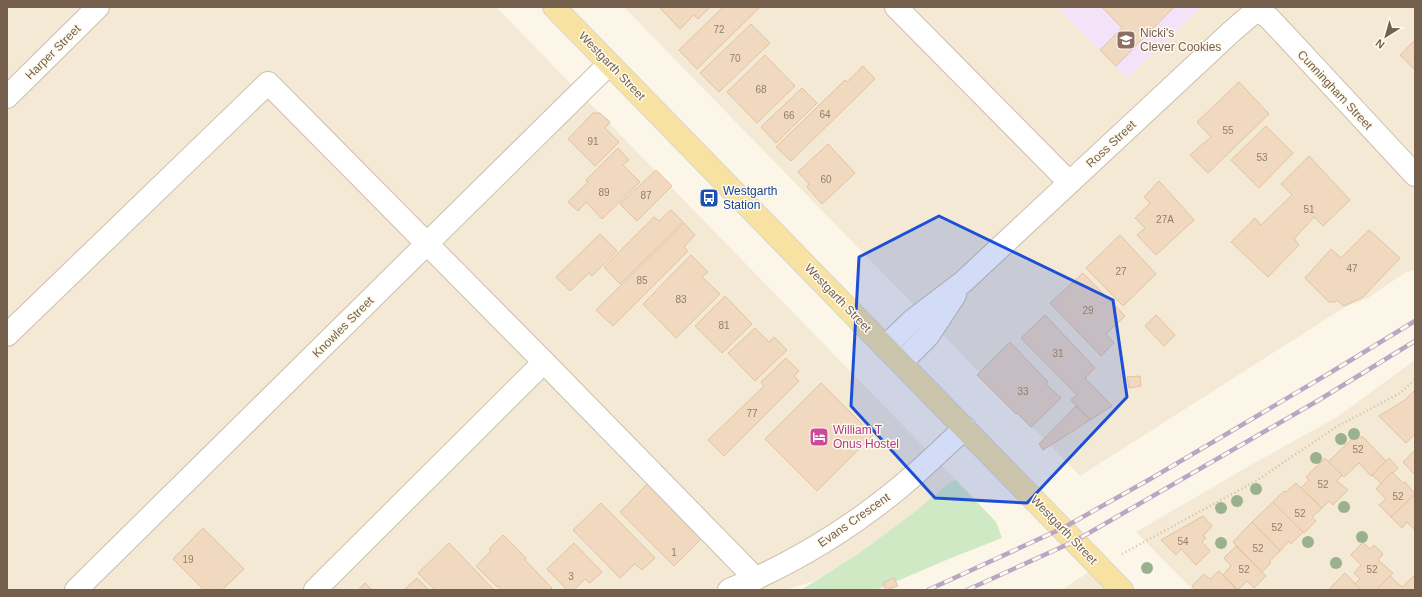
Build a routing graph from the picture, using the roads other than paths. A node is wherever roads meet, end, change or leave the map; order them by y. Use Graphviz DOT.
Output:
graph roads {
  1 [pos="98,7"];
  2 [pos="554,7"];
  3 [pos="896,7"];
  4 [pos="1257,8"];
  5 [pos="609,64"];
  6 [pos="7,97"];
  7 [pos="1415,175"];
  8 [pos="1069,182"];
  9 [pos="428,244"];
  10 [pos="963,282"];
  11 [pos="7,336"];
  12 [pos="885,347"];
  13 [pos="544,362"];
  14 [pos="901,363"];
  15 [pos="965,428"];
  16 [pos="756,579"];
  17 [pos="1120,589"];
  18 [pos="76,590"];
  19 [pos="315,590"];
  20 [pos="729,590"];
  1 -- 6 [label="street, Harper Street"];
  2 -- 5 [label="main road, Westgarth Street"];
  3 -- 8 [label="street"];
  4 -- 7 [label="street, Cunningham Street"];
  4 -- 8 [label="street, Ross Street"];
  5 -- 9 [label="street, Knowles Street"];
  5 -- 12 [label="main road, Westgarth Street"];
  8 -- 10 [label="street, Ross Street"];
  9 -- 11 [label="street"];
  9 -- 13 [label="street"];
  9 -- 18 [label="street, Knowles Street"];
  10 -- 12 [label="street, Ross Street"];
  10 -- 14 [label="street, Ross Street"];
  12 -- 14 [label="main road, Westgarth Street"];
  13 -- 16 [label="street"];
  13 -- 19 [label="street"];
  14 -- 15 [label="main road, Westgarth Street"];
  15 -- 16 [label="street, Evans Crescent"];
  15 -- 17 [label="main road, Westgarth Street"];
  16 -- 20 [label="street, Evans Crescent"];
}
